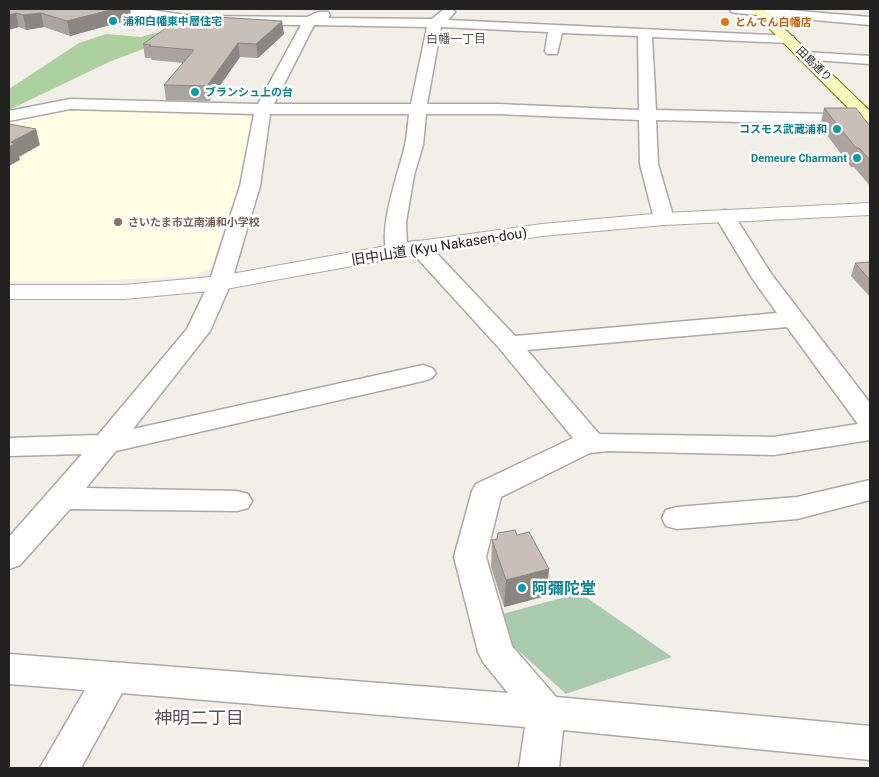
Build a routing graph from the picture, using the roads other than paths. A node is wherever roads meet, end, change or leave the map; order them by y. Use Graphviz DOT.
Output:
graph roads {
  1 [pos="122,9"];
  2 [pos="334,9"];
  3 [pos="453,9"];
  4 [pos="736,9"];
  5 [pos="758,10"];
  6 [pos="869,20"];
  7 [pos="310,21"];
  8 [pos="435,23"];
  9 [pos="556,28"];
  10 [pos="645,32"];
  11 [pos="788,40"];
  12 [pos="552,51"];
  13 [pos="805,56"];
  14 [pos="870,60"];
  15 [pos="263,109"];
  16 [pos="418,110"];
  17 [pos="646,115"];
  18 [pos="9,116"];
  19 [pos="870,120"];
  20 [pos="870,209"];
  21 [pos="725,216"];
  22 [pos="664,219"];
  23 [pos="408,249"];
  24 [pos="220,283"];
  25 [pos="9,292"];
  26 [pos="792,319"];
  27 [pos="509,344"];
  28 [pos="423,373"];
  29 [pos="870,421"];
  30 [pos="870,431"];
  31 [pos="592,443"];
  32 [pos="106,444"];
  33 [pos="9,447"];
  34 [pos="870,490"];
  35 [pos="62,498"];
  36 [pos="237,501"];
  37 [pos="677,518"];
  38 [pos="9,558"];
  39 [pos="9,669"];
  40 [pos="112,677"];
  41 [pos="546,712"];
  42 [pos="870,743"];
  43 [pos="60,768"];
  44 [pos="539,768"];
  1 -- 7 [label="street"];
  2 -- 7 [label="street"];
  3 -- 8 [label="street"];
  4 -- 5 [label="street"];
  5 -- 6 [label="street"];
  5 -- 11 [label="main road, 田島通り"];
  7 -- 8 [label="street"];
  7 -- 15 [label="street"];
  8 -- 9 [label="street"];
  8 -- 16 [label="street"];
  9 -- 10 [label="street"];
  9 -- 12 [label="street"];
  10 -- 11 [label="street"];
  10 -- 17 [label="street"];
  11 -- 13 [label="main road, 田島通り"];
  13 -- 14 [label="street"];
  13 -- 19 [label="main road, 田島通り"];
  15 -- 16 [label="street"];
  15 -- 18 [label="street"];
  15 -- 24 [label="street"];
  16 -- 17 [label="street"];
  16 -- 23 [label="street"];
  17 -- 19 [label="street"];
  17 -- 22 [label="street"];
  20 -- 21 [label="street, 旧中山道 (Kyu Nakasen-dou)"];
  21 -- 22 [label="street, 旧中山道 (Kyu Nakasen-dou)"];
  21 -- 26 [label="street"];
  22 -- 23 [label="street, 旧中山道 (Kyu Nakasen-dou)"];
  23 -- 24 [label="street, 旧中山道 (Kyu Nakasen-dou)"];
  23 -- 27 [label="street"];
  24 -- 25 [label="street, 旧中山道 (Kyu Nakasen-dou)"];
  24 -- 32 [label="street"];
  26 -- 27 [label="street"];
  26 -- 29 [label="street"];
  27 -- 31 [label="street"];
  28 -- 32 [label="street"];
  30 -- 31 [label="street"];
  31 -- 41 [label="street"];
  32 -- 33 [label="street"];
  32 -- 35 [label="street"];
  34 -- 37 [label="street"];
  35 -- 36 [label="street"];
  35 -- 38 [label="street"];
  39 -- 40 [label="street"];
  40 -- 41 [label="street"];
  40 -- 43 [label="street"];
  41 -- 42 [label="street"];
  41 -- 44 [label="street"];
}
